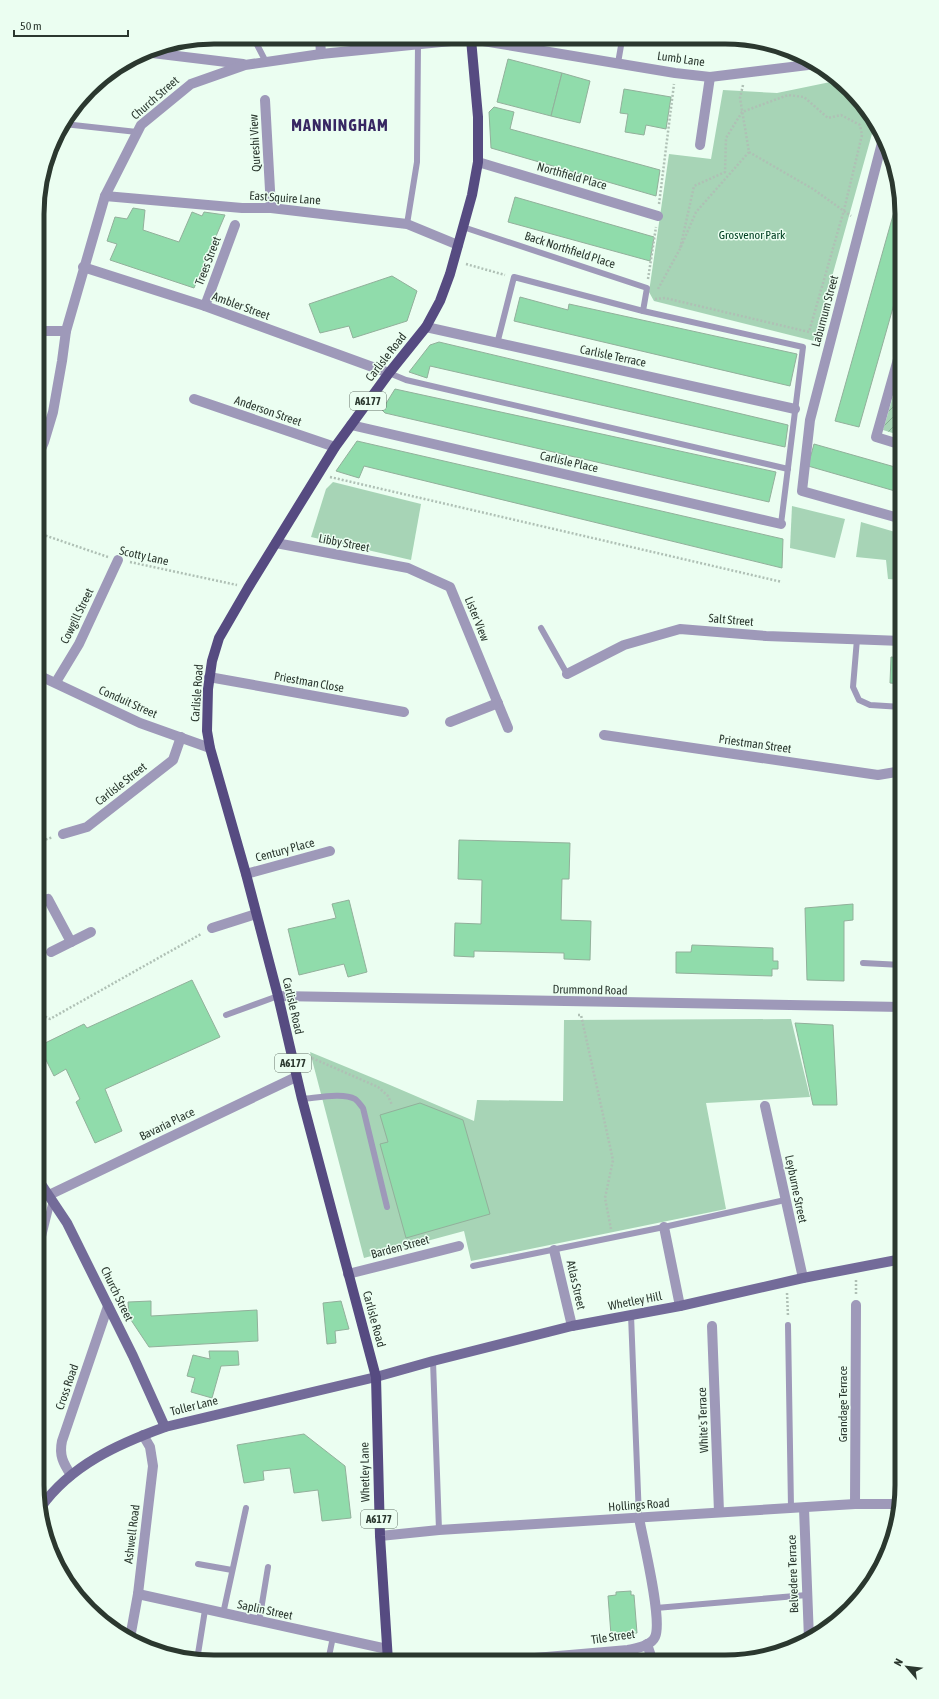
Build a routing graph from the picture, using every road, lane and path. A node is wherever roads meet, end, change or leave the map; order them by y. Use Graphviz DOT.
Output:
graph roads {
  1 [pos="257,44"];
  2 [pos="320,44"];
  3 [pos="390,44"];
  4 [pos="418,44"];
  5 [pos="471,44"];
  6 [pos="502,44"];
  7 [pos="541,44"];
  8 [pos="621,44"];
  9 [pos="539,50"];
  10 [pos="157,54"];
  11 [pos="321,54"];
  12 [pos="266,62"];
  13 [pos="618,63"];
  14 [pos="245,65"];
  15 [pos="806,65"];
  16 [pos="675,73"];
  17 [pos="743,73"];
  18 [pos="710,77"];
  19 [pos="265,100"];
  20 [pos="742,112"];
  21 [pos="70,125"];
  22 [pos="137,132"];
  23 [pos="700,145"];
  24 [pos="882,148"];
  25 [pos="748,152"];
  26 [pos="478,162"];
  27 [pos="105,196"];
  28 [pos="271,208"];
  29 [pos="844,210"];
  30 [pos="658,216"];
  31 [pos="862,222"];
  32 [pos="407,224"];
  33 [pos="235,225"];
  34 [pos="464,227"];
  35 [pos="458,245"];
  36 [pos="680,249"];
  37 [pos="454,261"];
  38 [pos="83,267"];
  39 [pos="514,277"];
  40 [pos="647,288"];
  41 [pos="205,306"];
  42 [pos="643,311"];
  43 [pos="426,327"];
  44 [pos="44,331"];
  45 [pos="66,331"];
  46 [pos="496,344"];
  47 [pos="895,370"];
  48 [pos="389,373"];
  49 [pos="194,398"];
  50 [pos="795,409"];
  51 [pos="351,425"];
  52 [pos="44,442"];
  53 [pos="895,443"];
  54 [pos="335,447"];
  55 [pos="788,469"];
  56 [pos="318,474"];
  57 [pos="895,517"];
  58 [pos="781,524"];
  59 [pos="44,535"];
  60 [pos="276,543"];
  61 [pos="118,560"];
  62 [pos="408,568"];
  63 [pos="782,582"];
  64 [pos="248,588"];
  65 [pos="540,628"];
  66 [pos="857,639"];
  67 [pos="895,641"];
  68 [pos="567,674"];
  69 [pos="44,677"];
  70 [pos="209,677"];
  71 [pos="56,682"];
  72 [pos="498,703"];
  73 [pos="895,707"];
  74 [pos="404,712"];
  75 [pos="450,722"];
  76 [pos="508,728"];
  77 [pos="604,735"];
  78 [pos="181,737"];
  79 [pos="210,748"];
  80 [pos="895,773"];
  81 [pos="63,834"];
  82 [pos="330,851"];
  83 [pos="246,874"];
  84 [pos="44,901"];
  85 [pos="256,914"];
  86 [pos="212,928"];
  87 [pos="91,932"];
  88 [pos="71,942"];
  89 [pos="51,952"];
  90 [pos="863,963"];
  91 [pos="895,965"];
  92 [pos="278,996"];
  93 [pos="574,1002"];
  94 [pos="895,1007"];
  95 [pos="226,1015"];
  96 [pos="44,1016"];
  97 [pos="292,1058"];
  98 [pos="296,1077"];
  99 [pos="302,1099"];
  100 [pos="392,1105"];
  101 [pos="765,1106"];
  102 [pos="44,1188"];
  103 [pos="51,1198"];
  104 [pos="784,1200"];
  105 [pos="387,1207"];
  106 [pos="664,1227"];
  107 [pos="44,1230"];
  108 [pos="613,1237"];
  109 [pos="459,1246"];
  110 [pos="554,1250"];
  111 [pos="895,1259"];
  112 [pos="473,1266"];
  113 [pos="856,1267"];
  114 [pos="348,1274"];
  115 [pos="803,1278"];
  116 [pos="787,1282"];
  117 [pos="856,1305"];
  118 [pos="108,1306"];
  119 [pos="680,1306"];
  120 [pos="631,1315"];
  121 [pos="788,1324"];
  122 [pos="572,1326"];
  123 [pos="712,1326"];
  124 [pos="433,1361"];
  125 [pos="376,1377"];
  126 [pos="165,1426"];
  127 [pos="143,1435"];
  128 [pos="71,1475"];
  129 [pos="45,1503"];
  130 [pos="855,1504"];
  131 [pos="894,1504"];
  132 [pos="246,1508"];
  133 [pos="791,1508"];
  134 [pos="804,1508"];
  135 [pos="719,1512"];
  136 [pos="639,1518"];
  137 [pos="439,1530"];
  138 [pos="380,1536"];
  139 [pos="198,1564"];
  140 [pos="268,1567"];
  141 [pos="232,1570"];
  142 [pos="138,1594"];
  143 [pos="807,1595"];
  144 [pos="656,1608"];
  145 [pos="204,1610"];
  146 [pos="223,1614"];
  147 [pos="259,1622"];
  148 [pos="131,1633"];
  149 [pos="809,1633"];
  150 [pos="333,1637"];
  151 [pos="647,1644"];
  152 [pos="387,1649"];
  153 [pos="198,1655"];
  154 [pos="329,1655"];
  155 [pos="388,1655"];
  156 [pos="569,1655"];
  157 [pos="651,1655"];
  1 -- 12 [label="lane"];
  2 -- 11 [label="street"];
  3 -- 11 [label="street, Church Street"];
  4 -- 32 [label="lane"];
  5 -- 26 [label="main road, Carlisle Road / A6177"];
  6 -- 9 [label="street, Lumb Lane"];
  7 -- 9 [label="lane"];
  8 -- 13 [label="lane"];
  9 -- 13 [label="street, Lumb Lane"];
  10 -- 14 [label="street"];
  11 -- 12 [label="street, Church Street"];
  12 -- 14 [label="street, Church Street"];
  13 -- 16 [label="street, Lumb Lane"];
  14 -- 22 [label="street, Church Street"];
  15 -- 17 [label="street, Lumb Lane"];
  16 -- 18 [label="street, Lumb Lane"];
  16 -- 30 [label="path"];
  17 -- 18 [label="street, Lumb Lane"];
  17 -- 20 [label="path"];
  18 -- 23 [label="street"];
  19 -- 28 [label="street, Qureshi View"];
  20 -- 25 [label="path"];
  20 -- 29 [label="path"];
  20 -- 36 [label="path"];
  21 -- 22 [label="lane"];
  22 -- 27 [label="street, Church Street"];
  24 -- 31 [label="street, Laburnum Street"];
  25 -- 29 [label="path"];
  25 -- 36 [label="path"];
  26 -- 30 [label="street, Northfield Place"];
  26 -- 34 [label="main road, Carlisle Road / A6177"];
  27 -- 28 [label="street, East Squire Lane"];
  27 -- 38 [label="street, Church Street"];
  28 -- 32 [label="street, East Squire Lane"];
  29 -- 31 [label="path"];
  29 -- 36 [label="path"];
  30 -- 40 [label="path"];
  31 -- 57 [label="street, Laburnum Street"];
  32 -- 35 [label="street, East Squire Lane"];
  33 -- 41 [label="street, Trees Street"];
  34 -- 35 [label="main road, Carlisle Road / A6177"];
  34 -- 40 [label="lane, Back Northfield Place"];
  35 -- 37 [label="main road, Carlisle Road / A6177"];
  37 -- 39 [label="path"];
  37 -- 43 [label="main road, Carlisle Road / A6177"];
  38 -- 41 [label="street, Ambler Street"];
  38 -- 45 [label="street, Church Street"];
  39 -- 42 [label="lane"];
  39 -- 46 [label="lane"];
  40 -- 42 [label="lane"];
  41 -- 48 [label="street, Ambler Street"];
  42 -- 50 [label="lane"];
  43 -- 46 [label="street, Carlisle Terrace"];
  43 -- 48 [label="main road, Carlisle Road / A6177"];
  44 -- 45 [label="street"];
  45 -- 52 [label="street, Church Street"];
  46 -- 50 [label="street, Carlisle Terrace"];
  47 -- 53 [label="street"];
  48 -- 51 [label="main road, Carlisle Road / A6177"];
  48 -- 55 [label="lane"];
  49 -- 54 [label="street, Anderson Street"];
  50 -- 55 [label="lane"];
  51 -- 54 [label="main road, Carlisle Road / A6177"];
  51 -- 58 [label="street, Carlisle Place"];
  54 -- 56 [label="main road, Carlisle Road / A6177"];
  55 -- 58 [label="lane"];
  56 -- 60 [label="main road, Carlisle Road / A6177"];
  56 -- 63 [label="path"];
  59 -- 61 [label="path, Scotty Lane"];
  60 -- 62 [label="street, Libby Street"];
  60 -- 64 [label="main road, Carlisle Road / A6177"];
  61 -- 64 [label="path, Scotty Lane"];
  61 -- 71 [label="street, Cowgill Street"];
  62 -- 72 [label="street, Lister View"];
  64 -- 70 [label="main road, Carlisle Road / A6177"];
  65 -- 68 [label="lane"];
  66 -- 67 [label="street, Salt Street"];
  66 -- 68 [label="street, Salt Street"];
  66 -- 73 [label="lane"];
  69 -- 71 [label="street, Conduit Street"];
  70 -- 74 [label="street, Priestman Close"];
  70 -- 79 [label="main road, Carlisle Road / A6177"];
  71 -- 78 [label="street, Conduit Street"];
  72 -- 75 [label="street"];
  72 -- 76 [label="street, Lister View"];
  77 -- 80 [label="street, Priestman Street"];
  78 -- 79 [label="street, Conduit Street"];
  78 -- 81 [label="street, Carlisle Street"];
  79 -- 83 [label="main road, Carlisle Road / A6177"];
  82 -- 83 [label="street, Century Place"];
  83 -- 85 [label="main road, Carlisle Road / A6177"];
  84 -- 88 [label="street"];
  85 -- 86 [label="street"];
  85 -- 92 [label="main road, Carlisle Road / A6177"];
  86 -- 96 [label="path"];
  87 -- 88 [label="street"];
  88 -- 89 [label="street"];
  90 -- 91 [label="lane"];
  92 -- 93 [label="street, Drummond Road"];
  92 -- 95 [label="lane"];
  92 -- 97 [label="main road, Carlisle Road / A6177"];
  93 -- 94 [label="street, Drummond Road"];
  93 -- 108 [label="path"];
  97 -- 98 [label="main road, Carlisle Road / A6177"];
  97 -- 100 [label="path"];
  98 -- 99 [label="main road, Carlisle Road / A6177"];
  98 -- 103 [label="street, Bavaria Place"];
  99 -- 105 [label="lane"];
  99 -- 114 [label="main road, Carlisle Road / A6177"];
  101 -- 104 [label="street, Leyburne Street"];
  102 -- 103 [label="main road, Church Street"];
  103 -- 107 [label="lane"];
  103 -- 118 [label="main road, Church Street"];
  104 -- 106 [label="lane"];
  104 -- 115 [label="street, Leyburne Street"];
  106 -- 108 [label="lane"];
  106 -- 119 [label="street"];
  108 -- 110 [label="lane"];
  109 -- 114 [label="street, Barden Street"];
  110 -- 112 [label="lane"];
  110 -- 122 [label="street, Atlas Street"];
  111 -- 113 [label="main road, Whetley Hill"];
  113 -- 115 [label="main road, Whetley Hill"];
  113 -- 117 [label="path"];
  114 -- 125 [label="main road, Carlisle Road / A6177"];
  115 -- 116 [label="main road, Whetley Hill"];
  116 -- 119 [label="main road, Whetley Hill"];
  116 -- 121 [label="path"];
  117 -- 130 [label="street, Grandage Terrace"];
  118 -- 126 [label="main road, Church Street"];
  118 -- 128 [label="street, Cross Road"];
  119 -- 120 [label="main road, Whetley Hill"];
  120 -- 122 [label="main road, Whetley Hill"];
  120 -- 136 [label="lane"];
  121 -- 133 [label="lane"];
  122 -- 124 [label="main road, Whetley Hill"];
  123 -- 135 [label="street, White's Terrace"];
  124 -- 125 [label="main road, Whetley Hill"];
  124 -- 137 [label="lane"];
  125 -- 126 [label="main road, Toller Lane"];
  125 -- 138 [label="main road, Whetley Lane / A6177"];
  126 -- 127 [label="main road, Toller Lane"];
  127 -- 128 [label="main road, Toller Lane"];
  127 -- 142 [label="street, Ashwell Road"];
  128 -- 129 [label="main road, Toller Lane"];
  130 -- 131 [label="street, Hollings Road"];
  130 -- 134 [label="street, Hollings Road"];
  132 -- 141 [label="lane"];
  133 -- 134 [label="street, Hollings Road"];
  133 -- 135 [label="street, Hollings Road"];
  134 -- 143 [label="street, Belvedere Terrace"];
  135 -- 136 [label="street, Hollings Road"];
  136 -- 137 [label="street, Hollings Road"];
  136 -- 144 [label="street, Tile Street"];
  137 -- 138 [label="street, Hollings Road"];
  138 -- 152 [label="main road, Whetley Lane / A6177"];
  139 -- 141 [label="lane"];
  140 -- 147 [label="lane"];
  141 -- 146 [label="lane"];
  142 -- 145 [label="street, Saplin Street"];
  142 -- 148 [label="street, Ashwell Road"];
  143 -- 144 [label="lane"];
  143 -- 149 [label="street, Belvedere Terrace"];
  144 -- 151 [label="street, Tile Street"];
  145 -- 146 [label="street, Saplin Street"];
  145 -- 153 [label="lane"];
  146 -- 147 [label="street, Saplin Street"];
  147 -- 150 [label="street, Saplin Street"];
  150 -- 152 [label="street, Saplin Street"];
  150 -- 154 [label="lane"];
  151 -- 156 [label="street, Tile Street"];
  151 -- 157 [label="street"];
  152 -- 155 [label="main road, Whetley Lane / A6177"];
}
